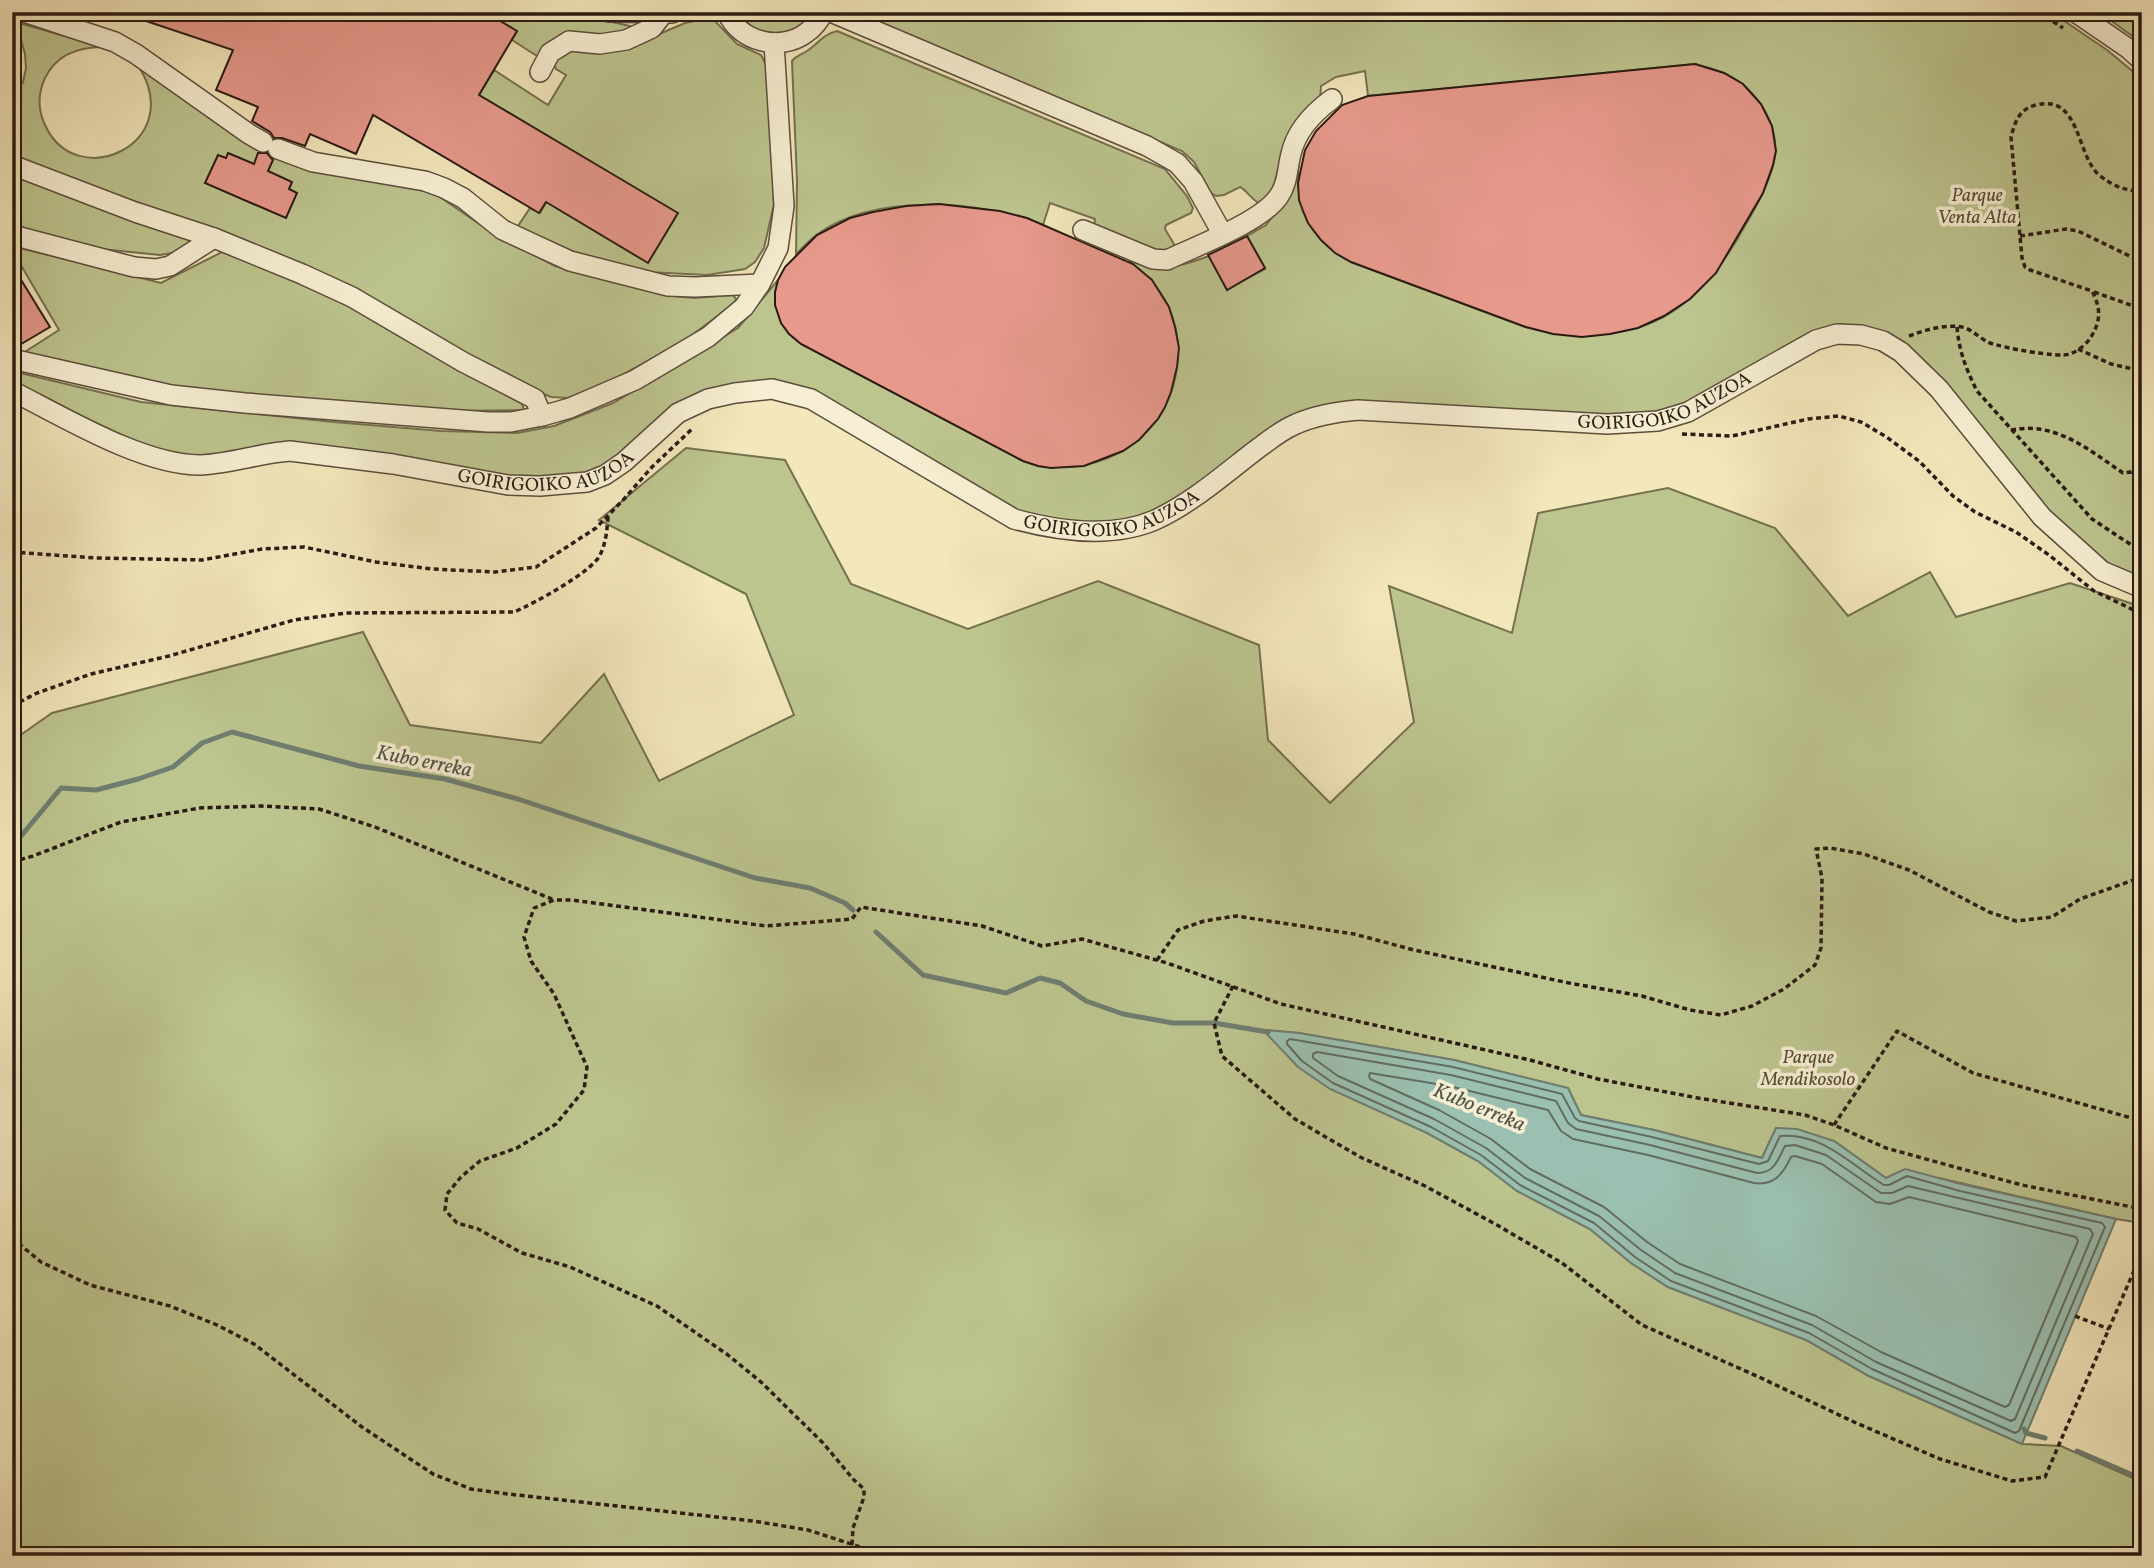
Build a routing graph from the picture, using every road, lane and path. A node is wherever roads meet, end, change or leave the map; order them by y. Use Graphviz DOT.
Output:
graph roads {
  1 [pos="24,12"];
  2 [pos="610,12"];
  3 [pos="727,12"];
  4 [pos="824,12"];
  5 [pos="831,12"];
  6 [pos="2075,12"];
  7 [pos="670,13"];
  8 [pos="774,43"];
  9 [pos="2142,61"];
  10 [pos="540,72"];
  11 [pos="1332,99"];
  12 [pos="12,165"];
  13 [pos="2142,192"];
  14 [pos="1083,230"];
  15 [pos="1222,233"];
  16 [pos="12,235"];
  17 [pos="2020,236"];
  18 [pos="214,238"];
  19 [pos="2142,262"];
  20 [pos="760,284"];
  21 [pos="2092,291"];
  22 [pos="2142,309"];
  23 [pos="1957,327"];
  24 [pos="1895,348"];
  25 [pos="2078,349"];
  26 [pos="12,359"];
  27 [pos="2142,371"];
  28 [pos="12,391"];
  29 [pos="542,416"];
  30 [pos="697,425"];
  31 [pos="2011,430"];
  32 [pos="1682,434"];
  33 [pos="2142,460"];
  34 [pos="2132,472"];
  35 [pos="2142,474"];
  36 [pos="609,515"];
  37 [pos="12,552"];
  38 [pos="2142,552"];
  39 [pos="2142,588"];
  40 [pos="2142,614"];
  41 [pos="12,706"];
  42 [pos="12,862"];
  43 [pos="2142,877"];
  44 [pos="554,900"];
  45 [pos="1157,960"];
  46 [pos="1233,986"];
  47 [pos="2142,1122"];
  48 [pos="1834,1125"];
  49 [pos="2142,1209"];
  50 [pos="12,1238"];
  51 [pos="2142,1252"];
  52 [pos="2075,1316"];
  53 [pos="2109,1329"];
  54 [pos="852,1544"];
  55 [pos="255,1556"];
  56 [pos="300,1556"];
  57 [pos="839,1556"];
  58 [pos="888,1556"];
  1 -- 20 [label="street"];
  2 -- 7 [label="street"];
  3 -- 8 [label="street"];
  4 -- 8 [label="street"];
  5 -- 15 [label="street"];
  6 -- 9 [label="street"];
  7 -- 10 [label="street"];
  8 -- 20 [label="street"];
  11 -- 15 [label="street"];
  12 -- 18 [label="street"];
  13 -- 17 [label="path"];
  14 -- 15 [label="street"];
  16 -- 18 [label="street"];
  17 -- 19 [label="path"];
  17 -- 21 [label="path"];
  18 -- 29 [label="street"];
  20 -- 29 [label="street"];
  21 -- 22 [label="path"];
  21 -- 25 [label="path"];
  23 -- 24 [label="path"];
  23 -- 25 [label="path"];
  23 -- 31 [label="path"];
  24 -- 28 [label="street, GOIRIGOIKO AUZOA"];
  24 -- 39 [label="street, GOIRIGOIKO AUZOA"];
  25 -- 27 [label="path"];
  26 -- 29 [label="street"];
  30 -- 36 [label="path"];
  31 -- 34 [label="path"];
  31 -- 38 [label="path"];
  32 -- 40 [label="path"];
  33 -- 34 [label="path"];
  34 -- 35 [label="path"];
  36 -- 37 [label="path"];
  36 -- 41 [label="path"];
  42 -- 44 [label="path"];
  43 -- 45 [label="path"];
  44 -- 45 [label="path"];
  44 -- 54 [label="path"];
  45 -- 46 [label="path"];
  46 -- 48 [label="path"];
  46 -- 53 [label="path"];
  47 -- 48 [label="path"];
  48 -- 49 [label="path"];
  50 -- 54 [label="path"];
  51 -- 53 [label="path"];
  52 -- 53 [label="path"];
  54 -- 57 [label="path"];
  54 -- 58 [label="path"];
  55 -- 56 [label="path"];
}
